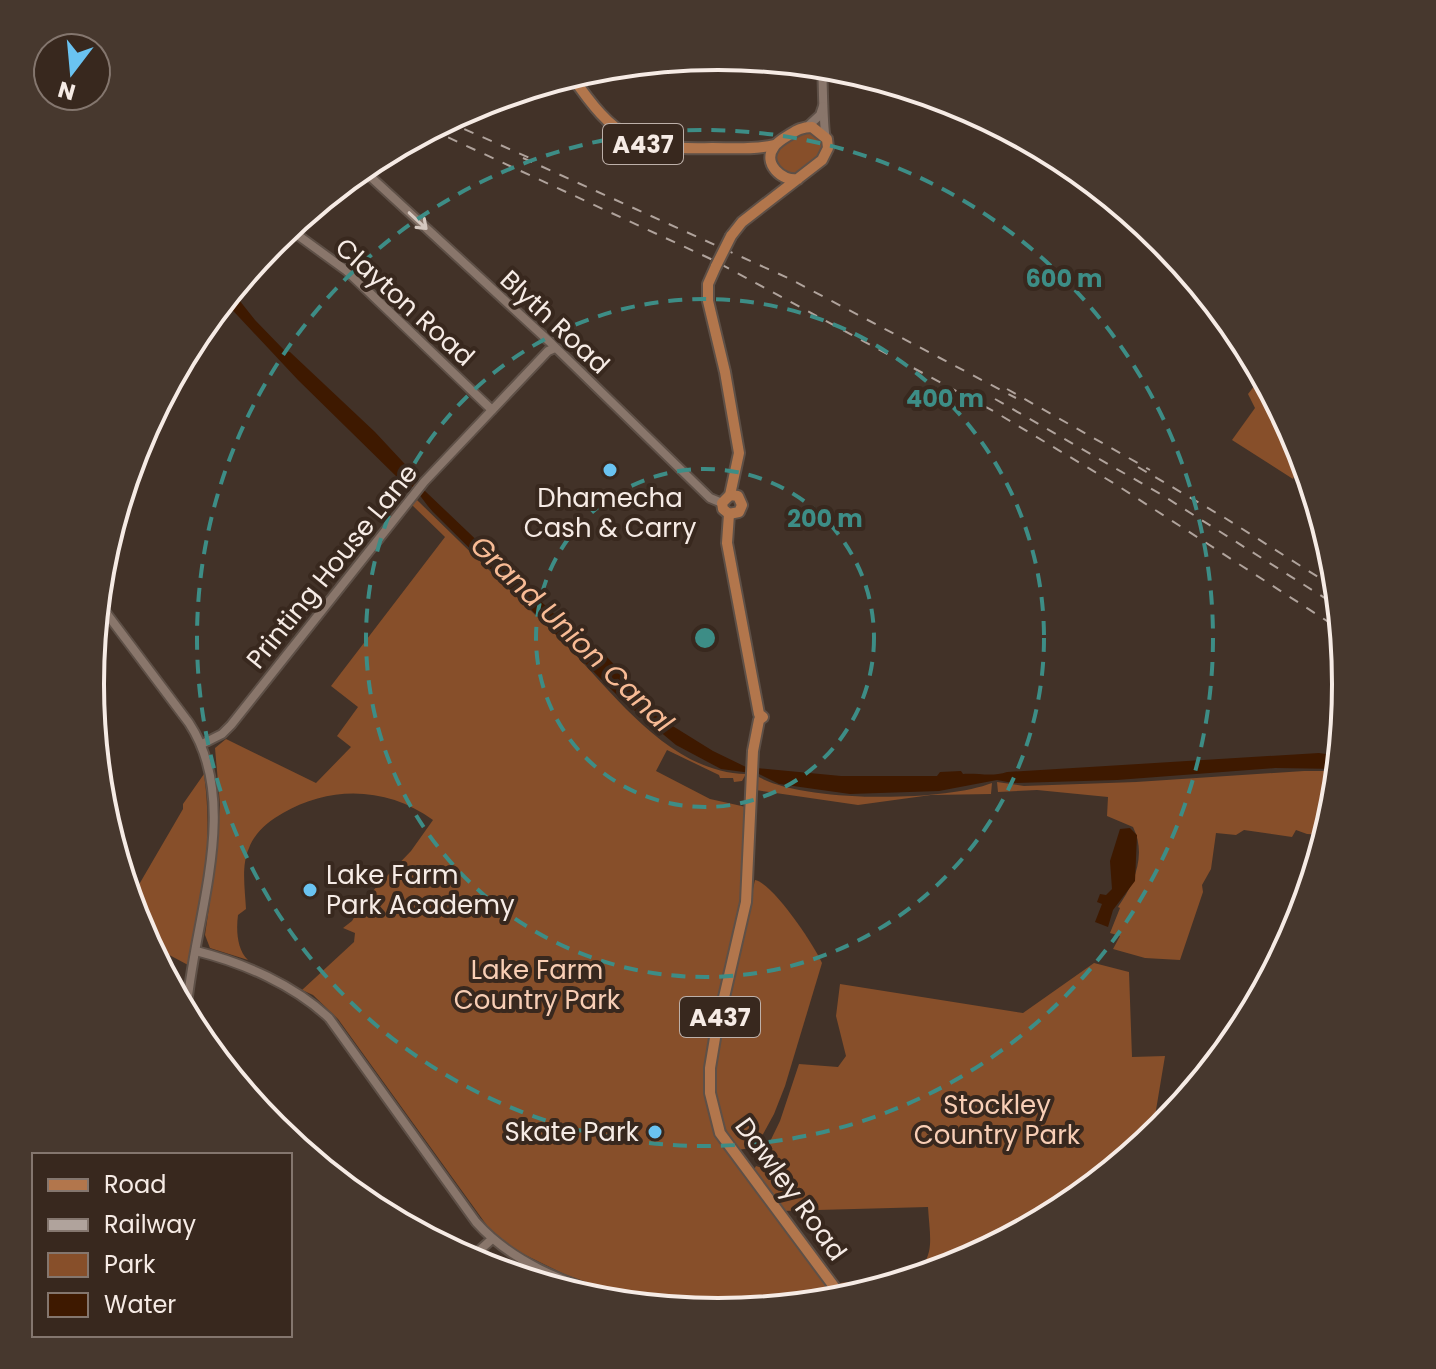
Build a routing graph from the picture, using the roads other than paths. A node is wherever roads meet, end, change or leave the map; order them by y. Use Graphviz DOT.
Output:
graph roads {
  1 [pos="823,79"];
  2 [pos="580,86"];
  3 [pos="824,94"];
  4 [pos="807,127"];
  5 [pos="827,139"];
  6 [pos="774,145"];
  7 [pos="745,148"];
  8 [pos="774,168"];
  9 [pos="372,178"];
  10 [pos="798,179"];
  11 [pos="776,197"];
  12 [pos="298,236"];
  13 [pos="555,348"];
  14 [pos="492,410"];
  15 [pos="726,499"];
  16 [pos="729,514"];
  17 [pos="108,615"];
  18 [pos="202,744"];
  19 [pos="196,951"];
  20 [pos="188,996"];
  21 [pos="492,1239"];
  22 [pos="479,1250"];
  23 [pos="566,1280"];
  24 [pos="835,1288"];
  1 -- 3 [label="street"];
  2 -- 7 [label="main road, A437"];
  3 -- 4 [label="street"];
  3 -- 5 [label="street"];
  4 -- 5 [label="main road"];
  4 -- 6 [label="main road"];
  5 -- 10 [label="main road, Dawley Road"];
  6 -- 7 [label="main road, A437"];
  6 -- 8 [label="main road"];
  7 -- 8 [label="main road"];
  8 -- 10 [label="main road"];
  8 -- 11 [label="main road"];
  9 -- 13 [label="street, Blyth Road, one-way"];
  10 -- 11 [label="main road, Dawley Road"];
  11 -- 15 [label="main road, Dawley Road, bridge"];
  12 -- 14 [label="street, Clayton Road"];
  13 -- 14 [label="street, Printing House Lane"];
  13 -- 15 [label="street, Blyth Road"];
  14 -- 18 [label="street, Printing House Lane"];
  15 -- 16 [label="main road"];
  15 -- 16 [label="main road, Dawley Road"];
  16 -- 24 [label="main road, Dawley Road / A437"];
  17 -- 18 [label="street"];
  18 -- 19 [label="street"];
  19 -- 20 [label="street"];
  19 -- 21 [label="street"];
  21 -- 22 [label="street"];
  21 -- 23 [label="street"];
}
